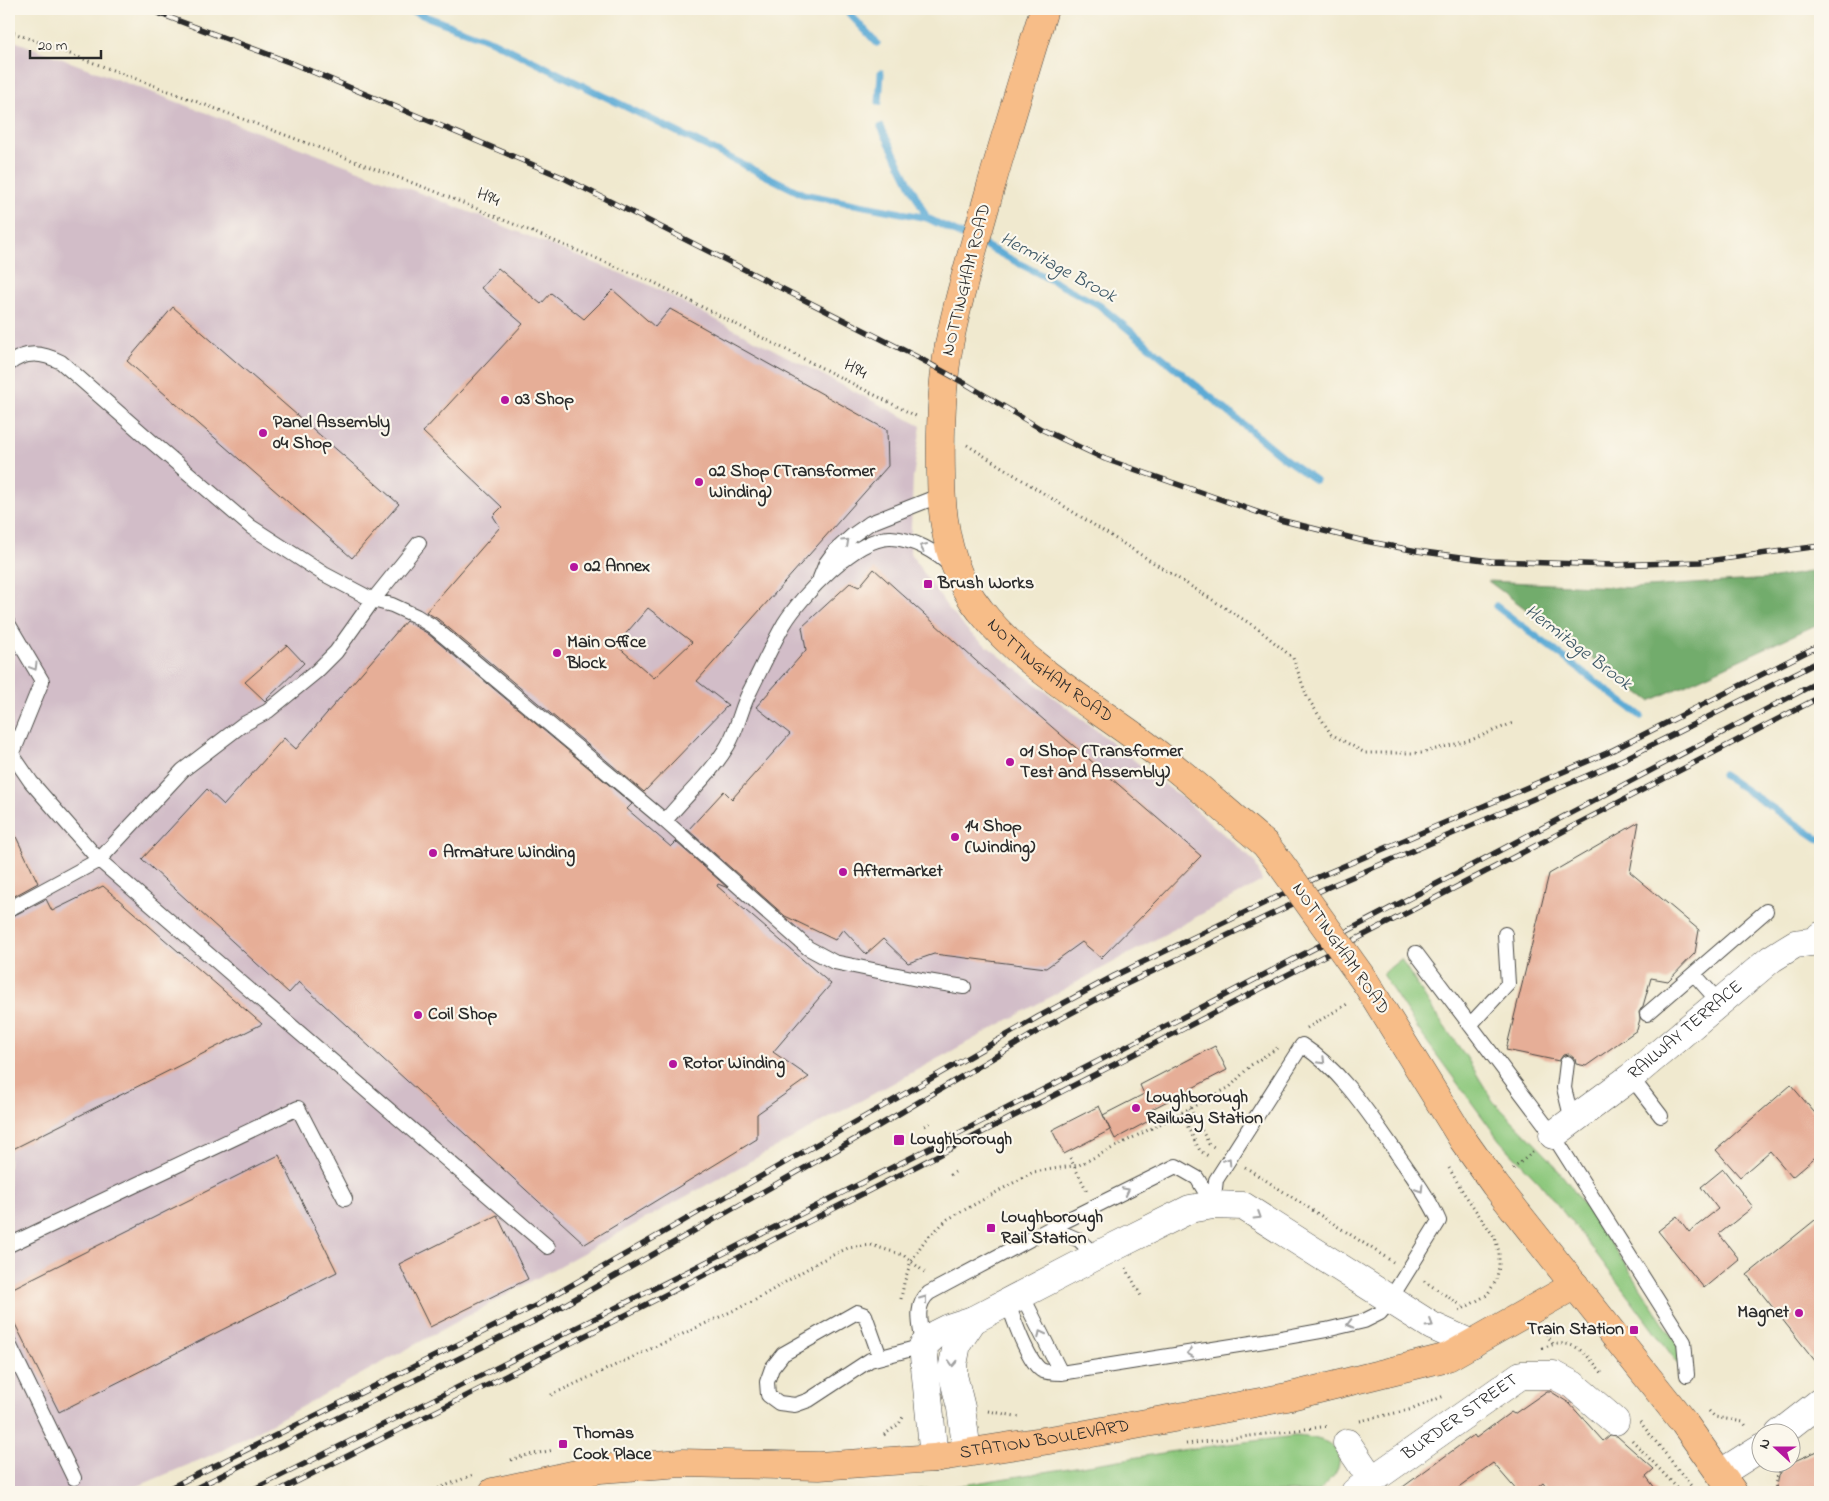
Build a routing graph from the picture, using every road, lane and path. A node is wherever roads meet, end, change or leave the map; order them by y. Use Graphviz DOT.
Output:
graph roads {
  1 [pos="1044,9"];
  2 [pos="9,31"];
  3 [pos="9,364"];
  4 [pos="940,428"];
  5 [pos="941,495"];
  6 [pos="419,543"];
  7 [pos="961,577"];
  8 [pos="819,581"];
  9 [pos="373,600"];
  10 [pos="9,625"];
  11 [pos="1514,724"];
  12 [pos="10,752"];
  13 [pos="665,821"];
  14 [pos="99,860"];
  15 [pos="9,909"];
  16 [pos="1766,911"];
  17 [pos="1505,934"];
  18 [pos="1820,940"];
  19 [pos="1416,953"];
  20 [pos="1694,974"];
  21 [pos="964,987"];
  22 [pos="1359,992"];
  23 [pos="1719,1002"];
  24 [pos="1647,1014"];
  25 [pos="1470,1025"];
  26 [pos="1300,1033"];
  27 [pos="1284,1044"];
  28 [pos="1567,1063"];
  29 [pos="1631,1077"];
  30 [pos="1190,1108"];
  31 [pos="1661,1116"];
  32 [pos="930,1123"];
  33 [pos="925,1126"];
  34 [pos="1555,1134"];
  35 [pos="1230,1158"];
  36 [pos="1520,1162"];
  37 [pos="955,1172"];
  38 [pos="950,1175"];
  39 [pos="345,1199"];
  40 [pos="1212,1206"];
  41 [pos="1051,1228"];
  42 [pos="1490,1231"];
  43 [pos="9,1245"];
  44 [pos="548,1247"];
  45 [pos="1096,1256"];
  46 [pos="911,1261"];
  47 [pos="1408,1271"];
  48 [pos="1575,1285"];
  49 [pos="941,1286"];
  50 [pos="1014,1299"];
  51 [pos="1390,1300"];
  52 [pos="902,1305"];
  53 [pos="1465,1308"];
  54 [pos="973,1320"];
  55 [pos="1443,1320"];
  56 [pos="9,1344"];
  57 [pos="1472,1344"];
  58 [pos="923,1346"];
  59 [pos="880,1357"];
  60 [pos="1061,1372"];
  61 [pos="1687,1375"];
  62 [pos="551,1395"];
  63 [pos="1820,1402"];
  64 [pos="961,1408"];
  65 [pos="1022,1417"];
  66 [pos="1715,1417"];
  67 [pos="1615,1421"];
  68 [pos="1743,1422"];
  69 [pos="1792,1424"];
  70 [pos="1346,1442"];
  71 [pos="967,1452"];
  72 [pos="934,1458"];
  73 [pos="1752,1458"];
  74 [pos="1778,1474"];
  75 [pos="74,1478"];
  76 [pos="1727,1483"];
  77 [pos="1363,1486"];
  78 [pos="498,1491"];
  79 [pos="1681,1492"];
  80 [pos="1776,1492"];
  1 -- 4 [label="main road, NOTTINGHAM ROAD"];
  2 -- 4 [label="path, H94"];
  3 -- 9 [label="lane"];
  4 -- 5 [label="main road, NOTTINGHAM ROAD"];
  4 -- 11 [label="path, H94"];
  5 -- 7 [label="main road, NOTTINGHAM ROAD"];
  8 -- 5 [label="lane, one-way"];
  6 -- 9 [label="lane"];
  7 -- 8 [label="lane, one-way"];
  7 -- 22 [label="main road, NOTTINGHAM ROAD, bridge"];
  8 -- 13 [label="lane"];
  9 -- 13 [label="lane"];
  9 -- 14 [label="lane"];
  10 -- 12 [label="lane, one-way"];
  12 -- 14 [label="lane"];
  13 -- 21 [label="lane"];
  14 -- 15 [label="lane"];
  14 -- 44 [label="lane"];
  16 -- 20 [label="lane"];
  17 -- 25 [label="lane"];
  18 -- 23 [label="street, RAILWAY TERRACE"];
  19 -- 25 [label="lane"];
  20 -- 23 [label="lane"];
  20 -- 24 [label="lane"];
  22 -- 26 [label="path"];
  22 -- 48 [label="main road, NOTTINGHAM ROAD"];
  23 -- 29 [label="street, RAILWAY TERRACE"];
  25 -- 34 [label="lane"];
  27 -- 30 [label="path"];
  28 -- 34 [label="lane"];
  29 -- 31 [label="lane"];
  29 -- 34 [label="street, RAILWAY TERRACE"];
  30 -- 35 [label="path"];
  30 -- 46 [label="path"];
  32 -- 33 [label="path"];
  34 -- 36 [label="path"];
  34 -- 61 [label="lane"];
  40 -- 35 [label="lane, one-way"];
  35 -- 47 [label="path"];
  35 -- 47 [label="lane, one-way"];
  37 -- 38 [label="path"];
  39 -- 43 [label="lane"];
  41 -- 40 [label="lane, one-way"];
  40 -- 45 [label="street"];
  40 -- 51 [label="street, one-way"];
  41 -- 45 [label="lane"];
  41 -- 49 [label="lane"];
  42 -- 53 [label="path"];
  45 -- 50 [label="street"];
  46 -- 49 [label="path"];
  46 -- 52 [label="path"];
  46 -- 62 [label="path"];
  47 -- 51 [label="lane"];
  47 -- 53 [label="path"];
  48 -- 57 [label="main road, STATION BOULEVARD"];
  48 -- 76 [label="main road, NOTTINGHAM ROAD"];
  58 -- 49 [label="lane, one-way"];
  50 -- 54 [label="street"];
  60 -- 50 [label="lane, one-way"];
  50 -- 60 [label="lane"];
  51 -- 55 [label="street, one-way"];
  51 -- 60 [label="lane, one-way"];
  53 -- 55 [label="path"];
  54 -- 58 [label="street"];
  54 -- 64 [label="street, one-way"];
  55 -- 57 [label="street"];
  56 -- 75 [label="lane"];
  57 -- 71 [label="main road, STATION BOULEVARD"];
  58 -- 59 [label="lane"];
  58 -- 72 [label="street"];
  59 -- 59 [label="lane"];
  63 -- 69 [label="street"];
  64 -- 65 [label="path"];
  64 -- 71 [label="street"];
  66 -- 68 [label="path"];
  67 -- 77 [label="street, BURDER STREET"];
  67 -- 79 [label="path"];
  70 -- 77 [label="street, BURDER STREET"];
  71 -- 72 [label="main road, STATION BOULEVARD"];
  72 -- 78 [label="main road, STATION BOULEVARD"];
  73 -- 76 [label="street"];
  74 -- 80 [label="path"];
}
